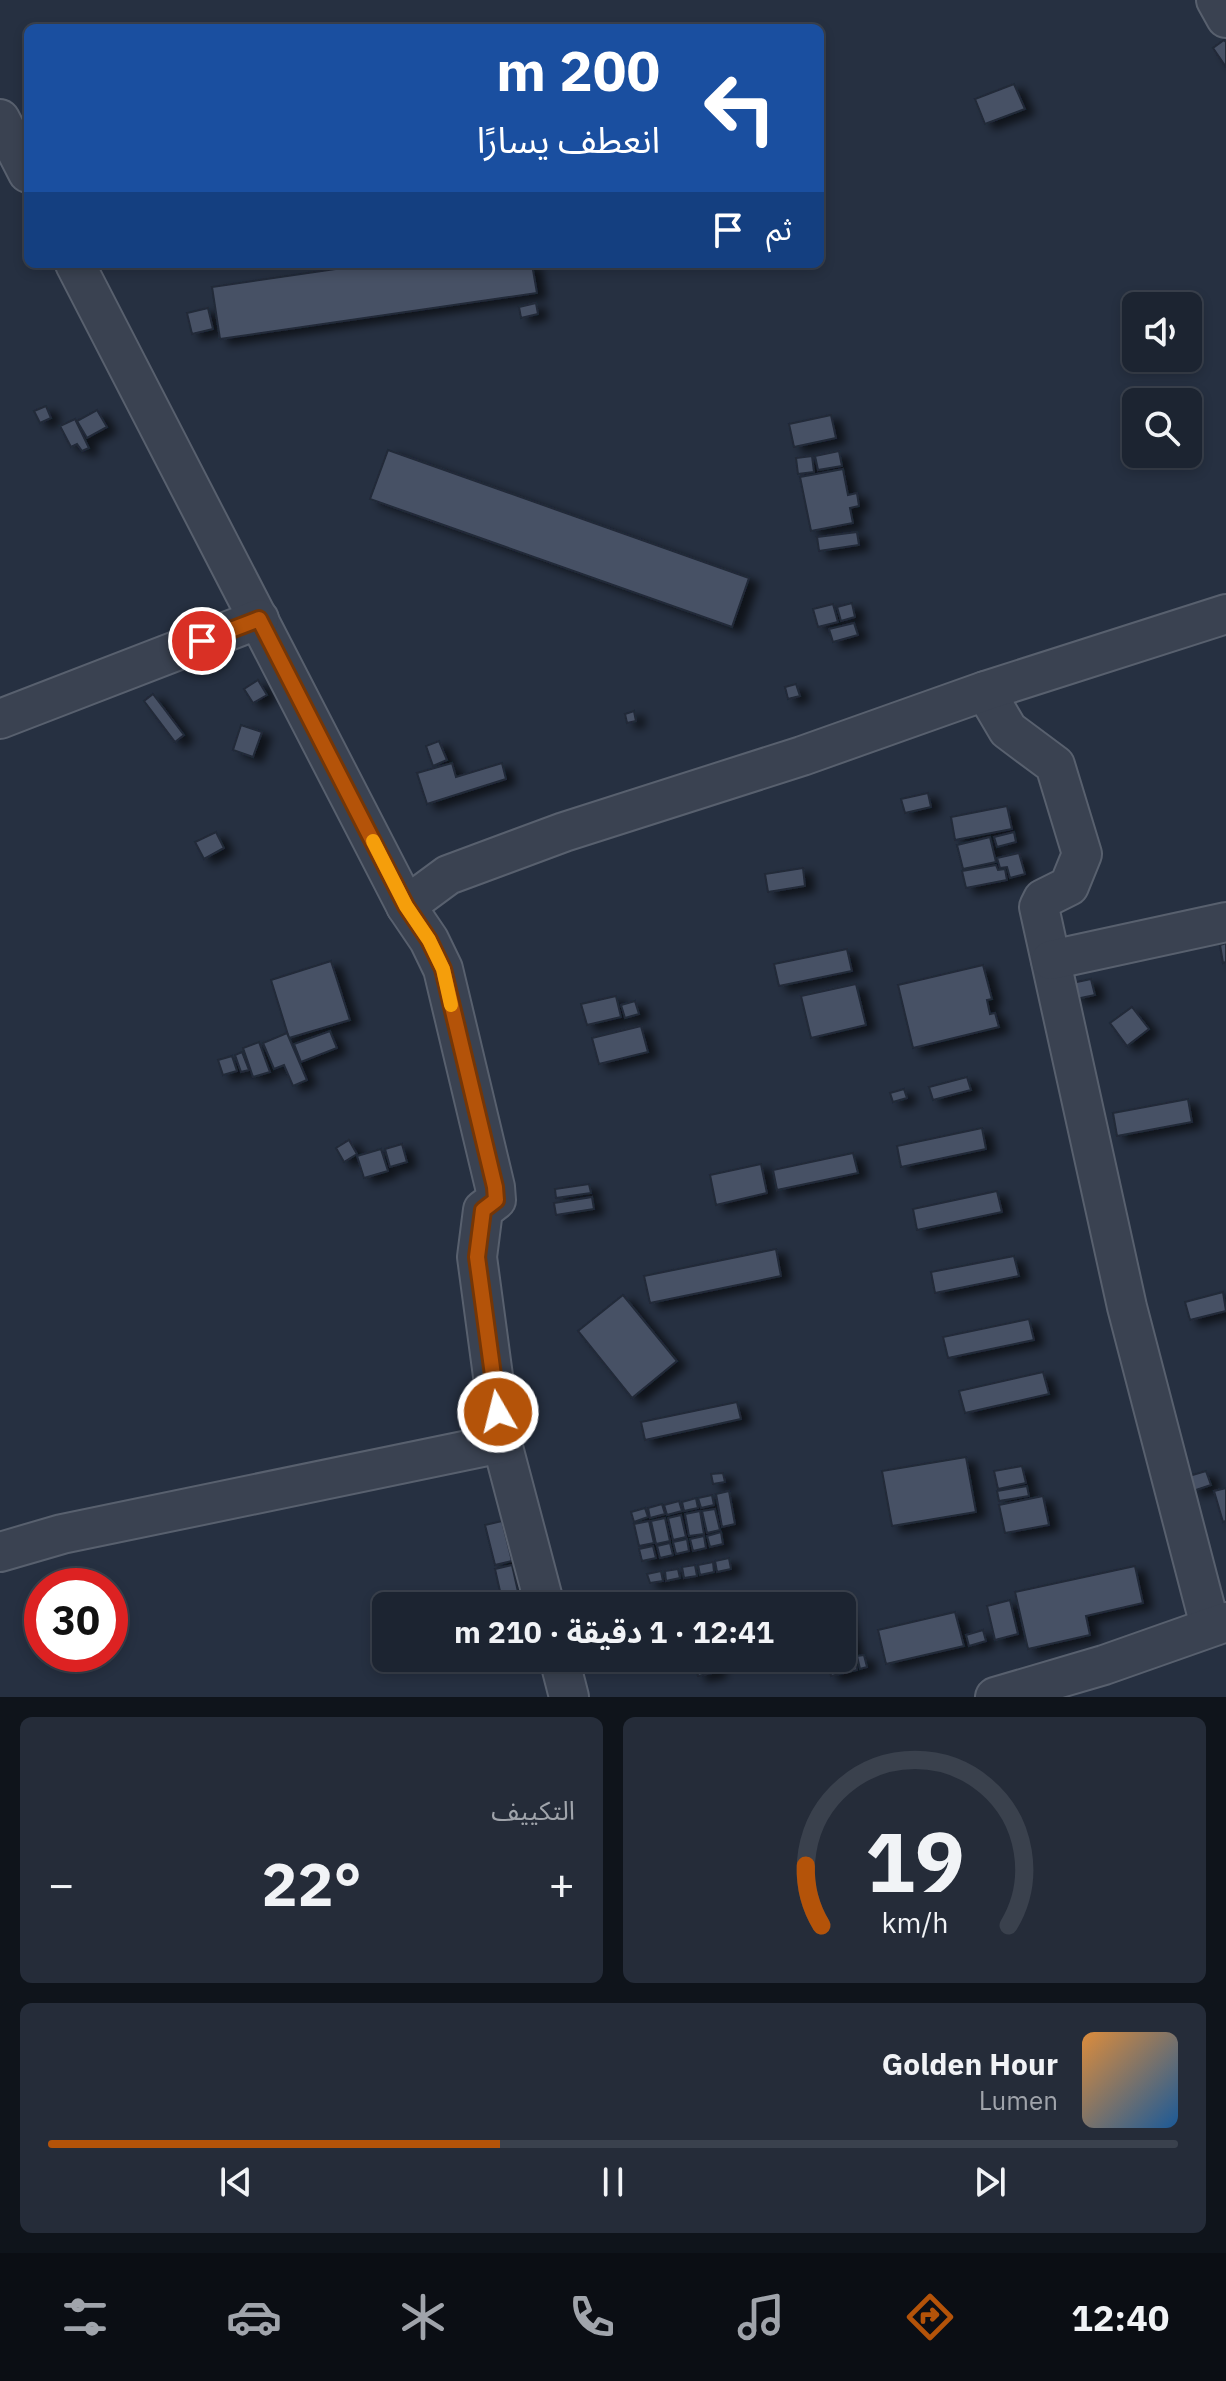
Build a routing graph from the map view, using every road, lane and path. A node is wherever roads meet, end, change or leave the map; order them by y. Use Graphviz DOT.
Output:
graph roads {
  1 [pos="1216,0"];
  2 [pos="1226,18"];
  3 [pos="0,119"];
  4 [pos="24,165"];
  5 [pos="77,268"];
  6 [pos="1226,614"];
  7 [pos="259,619"];
  8 [pos="985,691"];
  9 [pos="0,719"];
  10 [pos="406,906"];
  11 [pos="1226,922"];
  12 [pos="1051,960"];
  13 [pos="502,1443"];
  14 [pos="0,1552"];
  15 [pos="541,1592"];
  16 [pos="1218,1624"];
  17 [pos="563,1672"];
  18 [pos="569,1697"];
  19 [pos="995,1697"];
  1 -- 2 [label="street"];
  3 -- 4 [label="street"];
  5 -- 7 [label="street"];
  6 -- 8 [label="street"];
  7 -- 9 [label="street"];
  7 -- 10 [label="street"];
  8 -- 10 [label="street"];
  8 -- 12 [label="street"];
  10 -- 13 [label="street"];
  11 -- 12 [label="street"];
  12 -- 16 [label="street"];
  13 -- 14 [label="street"];
  13 -- 15 [label="street"];
  16 -- 19 [label="street"];
  17 -- 18 [label="street"];
}
